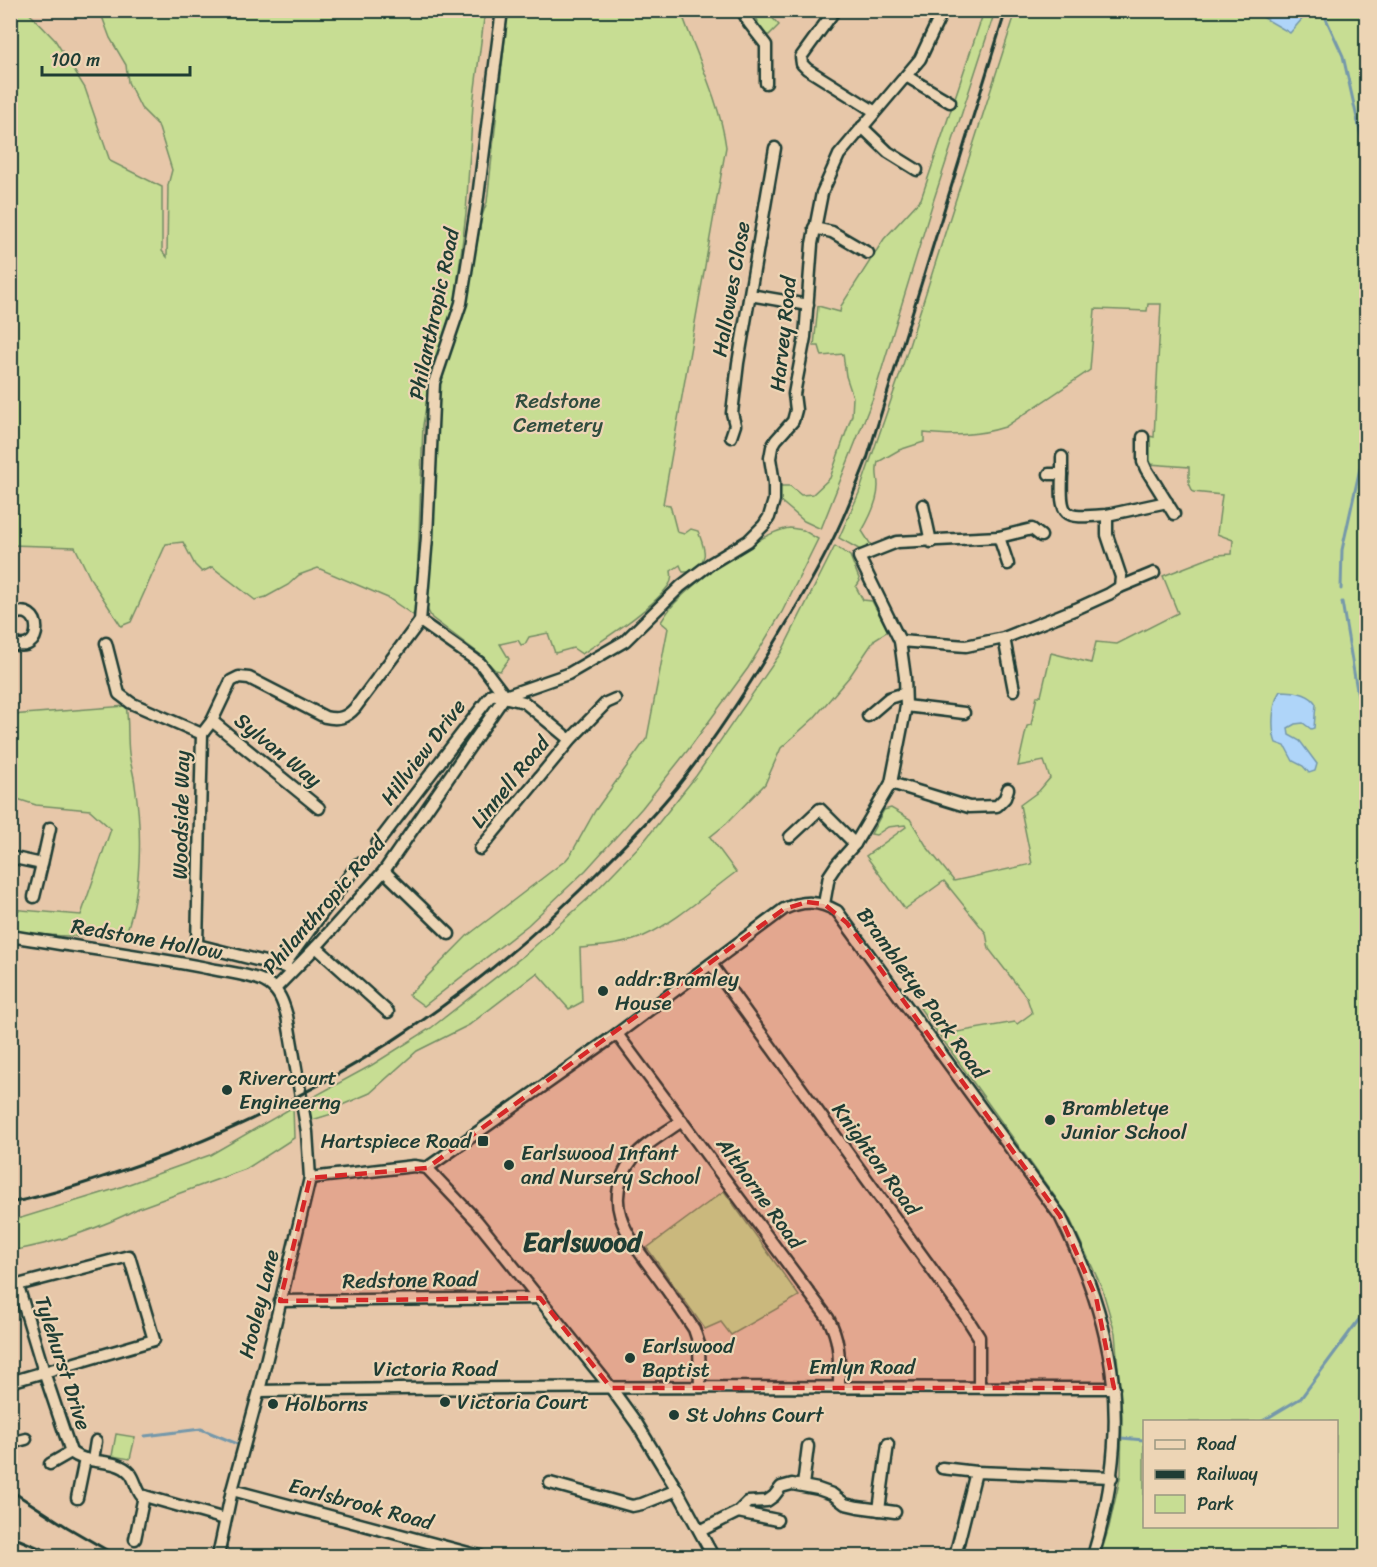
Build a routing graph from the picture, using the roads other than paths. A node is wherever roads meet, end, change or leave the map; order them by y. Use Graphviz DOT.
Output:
graph roads {
  1 [pos="502,10"];
  2 [pos="742,10"];
  3 [pos="835,10"];
  4 [pos="943,10"];
  5 [pos="906,76"];
  6 [pos="766,83"];
  7 [pos="950,102"];
  8 [pos="874,111"];
  9 [pos="862,127"];
  10 [pos="775,148"];
  11 [pos="917,170"];
  12 [pos="814,228"];
  13 [pos="868,253"];
  14 [pos="750,295"];
  15 [pos="808,305"];
  16 [pos="731,437"];
  17 [pos="1143,437"];
  18 [pos="1062,457"];
  19 [pos="1049,474"];
  20 [pos="1062,474"];
  21 [pos="1167,502"];
  22 [pos="923,505"];
  23 [pos="1174,514"];
  24 [pos="1107,515"];
  25 [pos="1041,536"];
  26 [pos="999,537"];
  27 [pos="931,542"];
  28 [pos="1008,564"];
  29 [pos="1154,573"];
  30 [pos="1119,587"];
  31 [pos="10,616"];
  32 [pos="420,621"];
  33 [pos="1004,638"];
  34 [pos="900,641"];
  35 [pos="10,642"];
  36 [pos="106,643"];
  37 [pos="1014,690"];
  38 [pos="905,693"];
  39 [pos="505,696"];
  40 [pos="615,699"];
  41 [pos="906,706"];
  42 [pos="964,713"];
  43 [pos="868,716"];
  44 [pos="212,721"];
  45 [pos="202,734"];
  46 [pos="570,740"];
  47 [pos="891,783"];
  48 [pos="1008,789"];
  49 [pos="319,808"];
  50 [pos="50,828"];
  51 [pos="790,837"];
  52 [pos="377,844"];
  53 [pos="855,844"];
  54 [pos="480,849"];
  55 [pos="10,857"];
  56 [pos="42,864"];
  57 [pos="358,864"];
  58 [pos="384,871"];
  59 [pos="34,897"];
  60 [pos="824,904"];
  61 [pos="449,934"];
  62 [pos="10,936"];
  63 [pos="316,947"];
  64 [pos="711,964"];
  65 [pos="288,969"];
  66 [pos="275,989"];
  67 [pos="388,1012"];
  68 [pos="617,1034"];
  69 [pos="295,1059"];
  70 [pos="682,1121"];
  71 [pos="427,1168"];
  72 [pos="310,1178"];
  73 [pos="14,1286"];
  74 [pos="540,1298"];
  75 [pos="280,1301"];
  76 [pos="44,1372"];
  77 [pos="10,1382"];
  78 [pos="700,1387"];
  79 [pos="839,1387"];
  80 [pos="611,1388"];
  81 [pos="979,1388"];
  82 [pos="1114,1388"];
  83 [pos="258,1391"];
  84 [pos="26,1438"];
  85 [pos="96,1442"];
  86 [pos="10,1443"];
  87 [pos="888,1444"];
  88 [pos="808,1446"];
  89 [pos="71,1452"];
  90 [pos="89,1460"];
  91 [pos="50,1464"];
  92 [pos="942,1468"];
  93 [pos="976,1472"];
  94 [pos="1112,1477"];
  95 [pos="550,1483"];
  96 [pos="803,1485"];
  97 [pos="232,1490"];
  98 [pos="677,1490"];
  99 [pos="144,1496"];
  100 [pos="77,1498"];
  101 [pos="879,1510"];
  102 [pos="738,1512"];
  103 [pos="895,1512"];
  104 [pos="225,1519"];
  105 [pos="777,1520"];
  106 [pos="700,1531"];
  107 [pos="135,1539"];
  108 [pos="218,1557"];
  109 [pos="480,1557"];
  110 [pos="713,1557"];
  111 [pos="955,1557"];
  112 [pos="1093,1557"];
  1 -- 32 [label="street, Philanthropic Road"];
  2 -- 6 [label="street"];
  3 -- 8 [label="street"];
  4 -- 5 [label="street, Harvey Road"];
  5 -- 7 [label="street"];
  5 -- 8 [label="street, Harvey Road"];
  8 -- 9 [label="street, Harvey Road"];
  9 -- 11 [label="street"];
  9 -- 12 [label="street, Harvey Road"];
  10 -- 14 [label="street, Hallowes Close"];
  12 -- 13 [label="street"];
  12 -- 15 [label="street, Harvey Road"];
  14 -- 15 [label="street"];
  14 -- 16 [label="street, Hallowes Close"];
  15 -- 39 [label="street, Harvey Road"];
  17 -- 21 [label="street"];
  18 -- 20 [label="street"];
  19 -- 20 [label="street"];
  20 -- 24 [label="street"];
  21 -- 23 [label="street"];
  21 -- 24 [label="street"];
  22 -- 27 [label="street"];
  24 -- 30 [label="street"];
  25 -- 26 [label="street"];
  26 -- 27 [label="street"];
  26 -- 28 [label="street"];
  27 -- 34 [label="street"];
  29 -- 30 [label="street"];
  30 -- 33 [label="street"];
  31 -- 35 [label="street"];
  32 -- 39 [label="street"];
  32 -- 44 [label="street, Sylvan Way"];
  33 -- 34 [label="street"];
  33 -- 37 [label="street"];
  34 -- 38 [label="street"];
  36 -- 45 [label="street, Woodside Way"];
  38 -- 41 [label="street"];
  38 -- 43 [label="street"];
  39 -- 46 [label="street, Linnell Road"];
  39 -- 52 [label="street, Hillview Drive"];
  39 -- 58 [label="street, Philanthropic Road"];
  40 -- 46 [label="street, Linnell Road"];
  41 -- 42 [label="street"];
  41 -- 47 [label="street"];
  44 -- 45 [label="street, Sylvan Way"];
  44 -- 49 [label="street, Sylvan Way"];
  45 -- 65 [label="street, Woodside Way"];
  46 -- 54 [label="street, Linnell Road"];
  47 -- 48 [label="street"];
  47 -- 53 [label="street"];
  50 -- 56 [label="street"];
  51 -- 53 [label="street"];
  53 -- 60 [label="street"];
  55 -- 56 [label="street"];
  56 -- 59 [label="street"];
  57 -- 65 [label="street"];
  58 -- 61 [label="street"];
  58 -- 63 [label="street, Philanthropic Road"];
  60 -- 64 [label="street, Brambletye Park Road"];
  60 -- 82 [label="street, Brambletye Park Road"];
  62 -- 66 [label="street, Redstone Hollow"];
  63 -- 65 [label="street, Philanthropic Road"];
  63 -- 67 [label="street"];
  64 -- 68 [label="street, Brambletye Park Road"];
  64 -- 81 [label="street, Knighton Road"];
  65 -- 66 [label="street, Philanthropic Road"];
  66 -- 69 [label="street, Philanthropic Road"];
  68 -- 70 [label="street, Althorne Road"];
  68 -- 71 [label="street, Brambletye Park Road"];
  69 -- 72 [label="street, Hooley Lane"];
  70 -- 78 [label="street"];
  70 -- 79 [label="street, Althorne Road"];
  71 -- 72 [label="street"];
  71 -- 74 [label="street"];
  72 -- 75 [label="street, Hooley Lane"];
  73 -- 76 [label="street, Tylehurst Drive"];
  73 -- 76 [label="street"];
  74 -- 75 [label="street, Redstone Road"];
  74 -- 80 [label="street"];
  75 -- 83 [label="street, Hooley Lane"];
  76 -- 77 [label="street"];
  76 -- 89 [label="street, Tylehurst Drive"];
  78 -- 79 [label="street, Emlyn Road"];
  78 -- 80 [label="street, Emlyn Road"];
  79 -- 81 [label="street, Emlyn Road"];
  80 -- 83 [label="street, Victoria Road"];
  80 -- 98 [label="street"];
  81 -- 82 [label="street, Emlyn Road"];
  82 -- 94 [label="street, Brambletye Park Road"];
  83 -- 97 [label="street, Hooley Lane"];
  84 -- 86 [label="street"];
  85 -- 90 [label="street, Tylehurst Drive"];
  87 -- 101 [label="street"];
  88 -- 96 [label="street"];
  89 -- 90 [label="street, Tylehurst Drive"];
  89 -- 91 [label="street, Tylehurst Drive"];
  90 -- 99 [label="street, Tylehurst Drive"];
  90 -- 100 [label="street, Tylehurst Drive"];
  92 -- 93 [label="street"];
  93 -- 94 [label="street"];
  93 -- 111 [label="street"];
  94 -- 112 [label="street, Brambletye Park Road"];
  95 -- 98 [label="street"];
  96 -- 101 [label="street"];
  96 -- 102 [label="street"];
  97 -- 104 [label="street, Hooley Lane"];
  97 -- 109 [label="street, Earlsbrook Road"];
  98 -- 106 [label="street"];
  99 -- 104 [label="street"];
  99 -- 107 [label="street"];
  101 -- 103 [label="street"];
  102 -- 105 [label="street"];
  102 -- 106 [label="street"];
  104 -- 108 [label="street, Hooley Lane"];
  106 -- 110 [label="street"];
}
